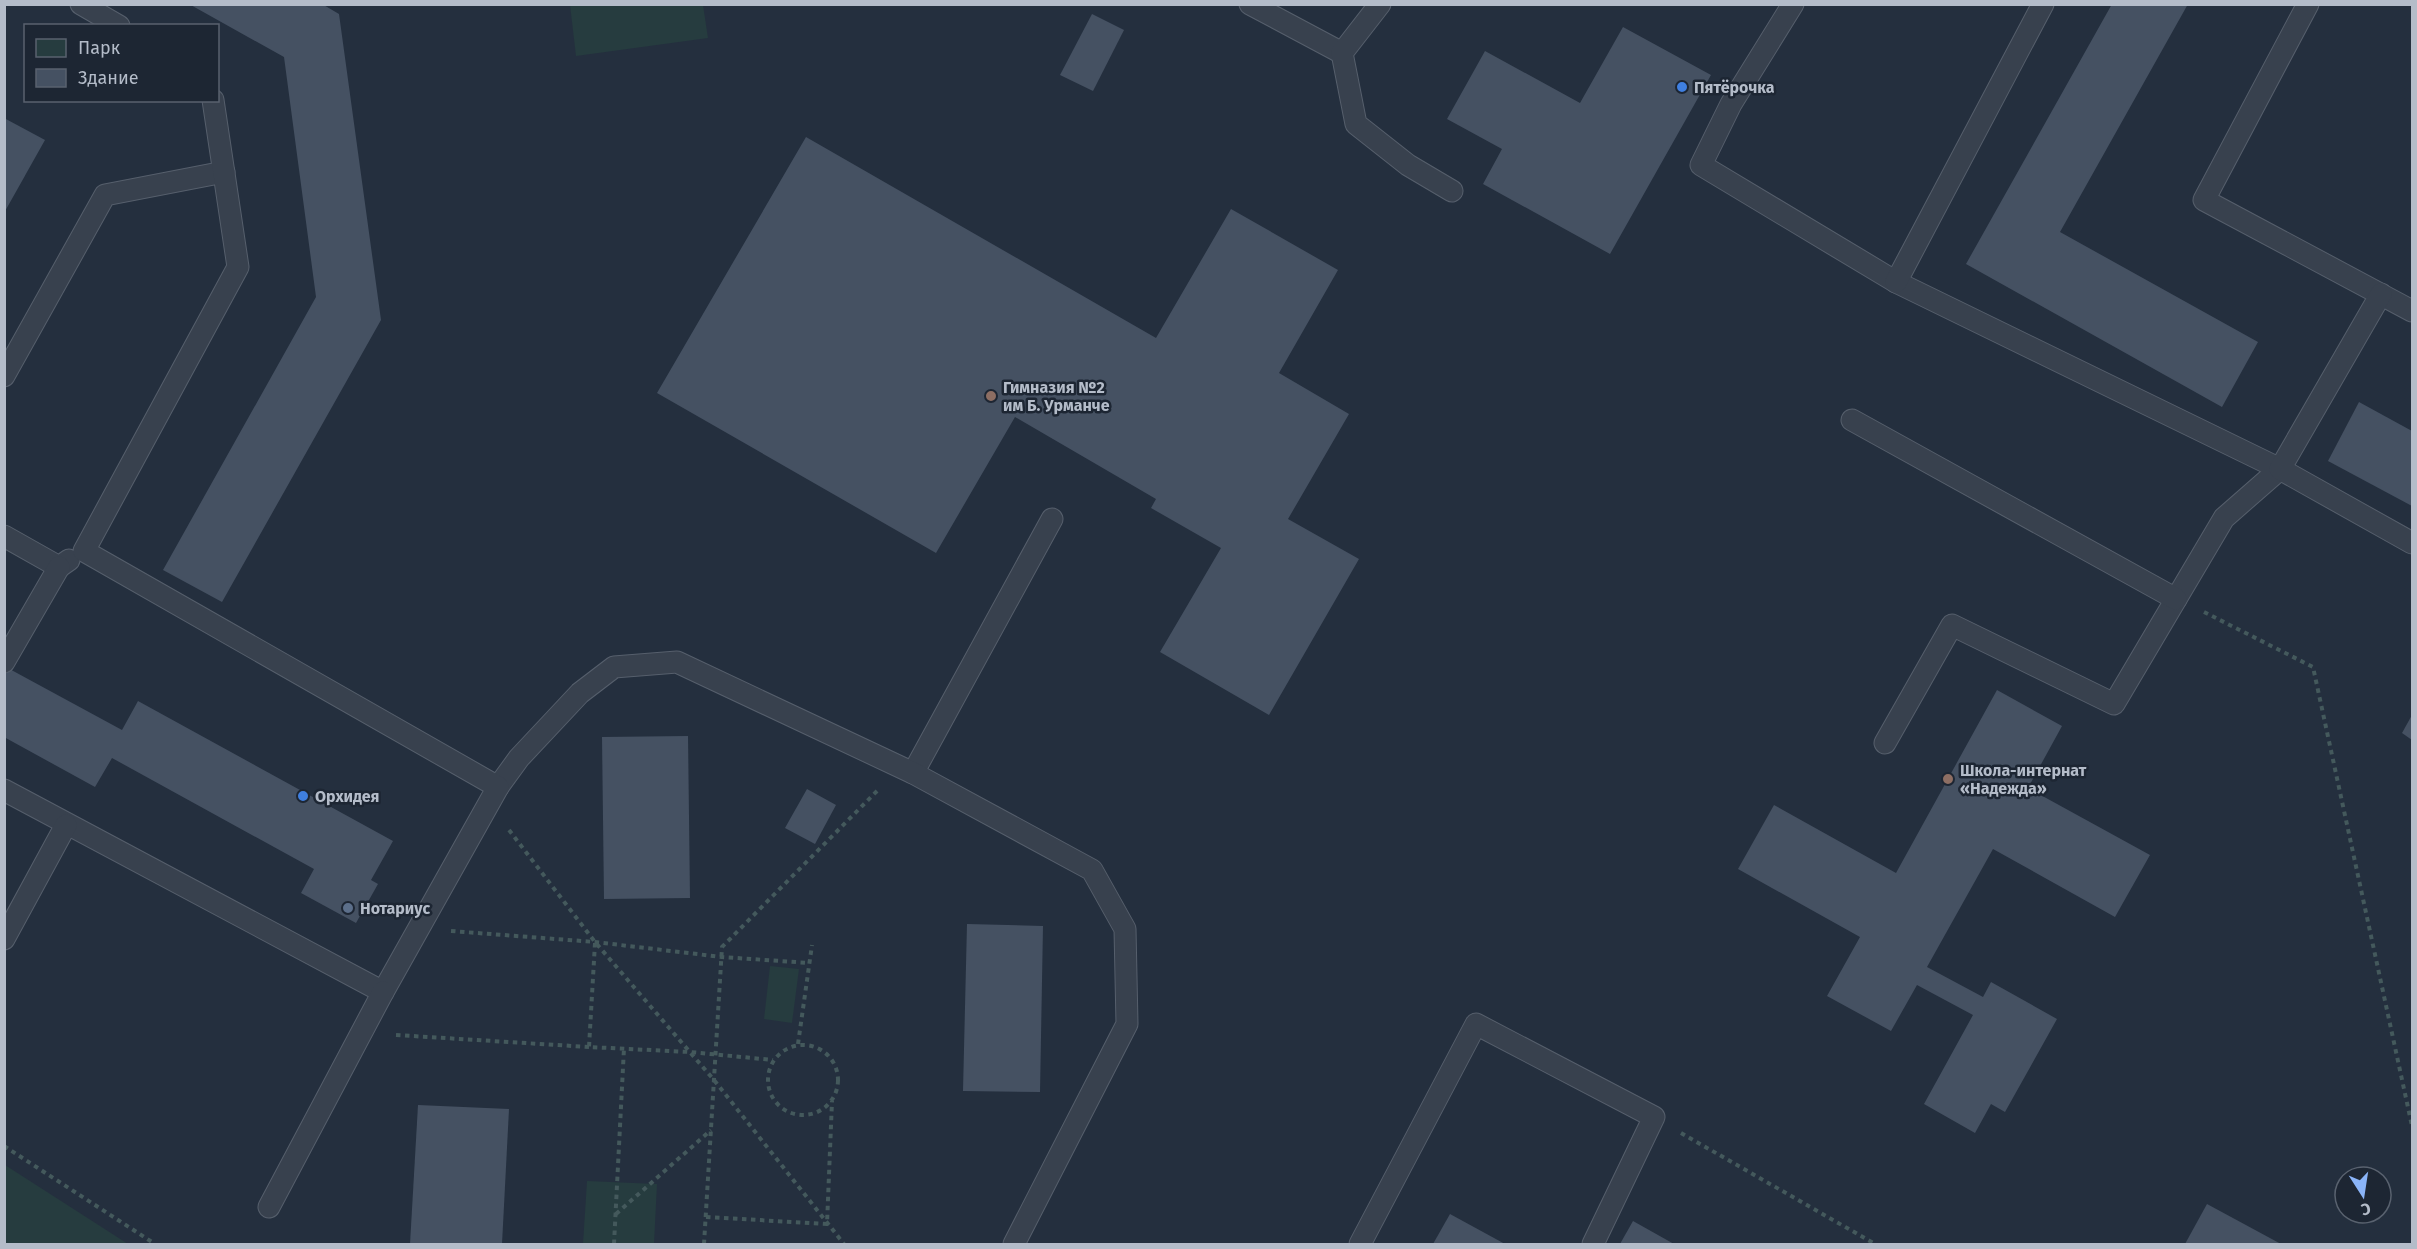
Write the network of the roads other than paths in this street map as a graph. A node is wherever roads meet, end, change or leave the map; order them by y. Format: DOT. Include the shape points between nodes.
graph roads {
  1 [pos="81,4"];
  2 [pos="1250,4"];
  3 [pos="1380,4"];
  4 [pos="1793,4"];
  5 [pos="2043,4"];
  6 [pos="2308,4"];
  7 [pos="116,24"];
  8 [pos="1342,53"];
  9 [pos="213,102"];
  10 [pos="224,172"];
  11 [pos="1452,191"];
  12 [pos="1896,282"];
  13 [pos="2381,294"];
  14 [pos="2412,311"];
  15 [pos="4,376"];
  16 [pos="1852,420"];
  17 [pos="2280,469"];
  18 [pos="1052,519"];
  19 [pos="4,536"];
  20 [pos="2412,543"];
  21 [pos="84,551"];
  22 [pos="59,567"];
  23 [pos="2176,599"];
  24 [pos="4,662"];
  25 [pos="1885,743"];
  26 [pos="907,770"];
  27 [pos="4,790"];
  28 [pos="493,795"];
  29 [pos="66,825"];
  30 [pos="6,935"];
  31 [pos="383,992"];
  32 [pos="269,1206"];
  33 [pos="1014,1245"];
  34 [pos="1360,1245"];
  35 [pos="1593,1245"];
  1 -- 7 [label="lane"];
  2 -- 8 [label="lane"];
  3 -- 8 [label="lane"];
  4 -- 12 [label="lane" via="1731,104 1701,165"];
  5 -- 12 [label="lane"];
  6 -- 13 [label="lane" via="2204,200"];
  8 -- 11 [label="lane" via="1356,124 1408,165"];
  9 -- 10 [label="lane"];
  10 -- 15 [label="lane" via="105,195"];
  10 -- 21 [label="lane" via="238,267"];
  12 -- 17 [label="lane"];
  13 -- 14 [label="lane"];
  13 -- 17 [label="lane"];
  16 -- 23 [label="lane"];
  17 -- 20 [label="lane"];
  17 -- 23 [label="lane" via="2224,518"];
  18 -- 26 [label="lane"];
  19 -- 22 [label="lane"];
  21 -- 22 [label="lane"];
  21 -- 28 [label="lane"];
  22 -- 24 [label="lane"];
  23 -- 25 [label="lane" via="2114,704 1952,625"];
  26 -- 28 [label="lane" via="678,662 614,667 580,693 519,758"];
  26 -- 33 [label="lane" via="1092,870 1125,929 1127,1024"];
  27 -- 29 [label="lane"];
  28 -- 31 [label="lane"];
  29 -- 30 [label="lane"];
  29 -- 31 [label="lane"];
  31 -- 32 [label="lane"];
  34 -- 35 [label="lane" via="1476,1024 1654,1118"];
}
